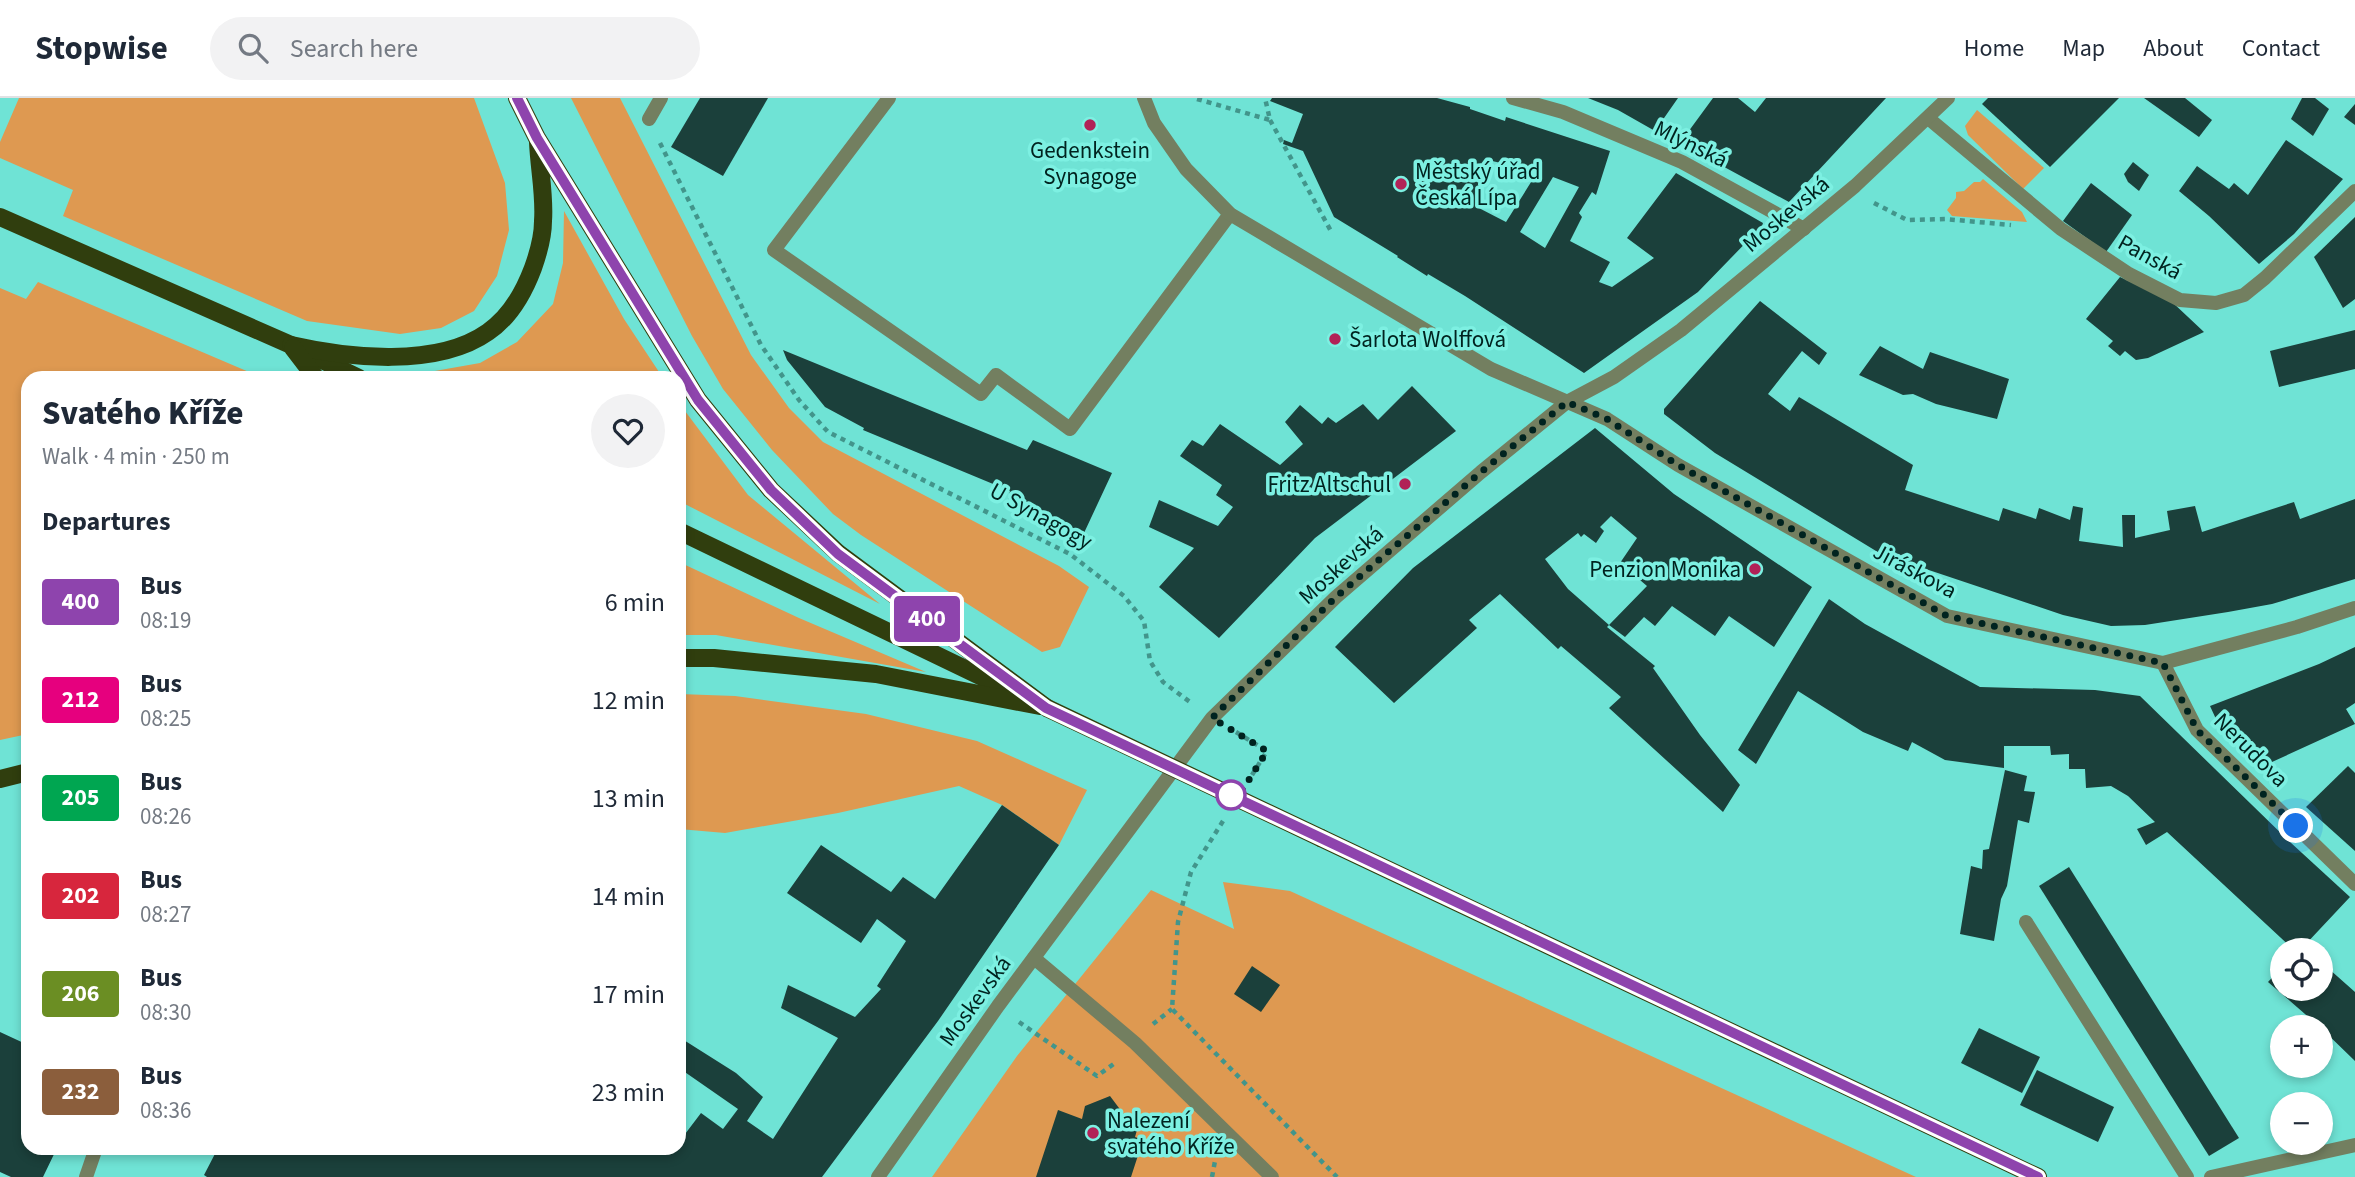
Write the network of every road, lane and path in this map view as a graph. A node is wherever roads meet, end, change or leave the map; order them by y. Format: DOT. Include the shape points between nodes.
graph roads {
  1 [pos="517,98"];
  2 [pos="661,98"];
  3 [pos="889,98"];
  4 [pos="1144,98"];
  5 [pos="1265,98"];
  6 [pos="1513,98"];
  7 [pos="1948,98"];
  8 [pos="1197,99"];
  9 [pos="1928,118"];
  10 [pos="649,119"];
  11 [pos="1270,120"];
  12 [pos="537,138"];
  13 [pos="1855,186"];
  14 [pos="2355,191"];
  15 [pos="1230,214"];
  16 [pos="0,217"];
  17 [pos="1804,229"];
  18 [pos="2061,229"];
  19 [pos="1332,233"];
  20 [pos="291,345"];
  21 [pos="311,371"];
  22 [pos="345,371"];
  23 [pos="680,371"];
  24 [pos="686,380"];
  25 [pos="1567,402"];
  26 [pos="686,534"];
  27 [pos="2355,608"];
  28 [pos="686,658"];
  29 [pos="2163,663"];
  30 [pos="1046,708"];
  31 [pos="1212,718"];
  32 [pos="21,774"];
  33 [pos="0,779"];
  34 [pos="1246,784"];
  35 [pos="1226,817"];
  36 [pos="2355,884"];
  37 [pos="2026,922"];
  38 [pos="1034,958"];
  39 [pos="1172,1009"];
  40 [pos="1013,1018"];
  41 [pos="1149,1027"];
  42 [pos="1119,1060"];
  43 [pos="2355,1145"];
  44 [pos="94,1155"];
  45 [pos="86,1177"];
  46 [pos="878,1177"];
  47 [pos="1272,1177"];
  48 [pos="1337,1177"];
  49 [pos="2038,1177"];
  50 [pos="2187,1177"];
  51 [pos="2211,1177"];
  1 -- 12 [label="main road"];
  2 -- 10 [label="street"];
  3 -- 15 [label="street" via="774,250 981,394 996,375 1070,429"];
  4 -- 15 [label="street" via="1154,123 1186,169"];
  5 -- 11 [label="path"];
  6 -- 17 [label="street, Mlýnská" via="1563,112 1682,162"];
  7 -- 9 [label="street, Moskevská"];
  8 -- 11 [label="path"];
  9 -- 13 [label="street, Moskevská"];
  9 -- 18 [label="street, Panská"];
  10 -- 31 [label="path, U Synagogy" via="761,345 828,432 1070,554 1124,596 1144,621 1150,661 1163,682"];
  11 -- 19 [label="path"];
  12 -- 20 [label="main road" via="543,222 537,255 515,305 487,333 440,351 409,356 330,354"];
  12 -- 23 [label="main road"];
  13 -- 17 [label="street, Moskevská"];
  13 -- 18 [label="path" via="1879,207 1907,220"];
  14 -- 18 [label="street, Panská" via="2244,295 2216,303 2180,300 2129,274"];
  15 -- 25 [label="street" via="1492,369"];
  16 -- 20 [label="main road"];
  17 -- 25 [label="street, Moskevská" via="1681,330 1614,377"];
  20 -- 21 [label="main road"];
  20 -- 22 [label="main road"];
  24 -- 30 [label="main road" via="771,490 838,554"];
  25 -- 29 [label="street, Jiráskova" via="1607,419 1678,465 1947,616"];
  25 -- 31 [label="street, Moskevská" via="1336,597"];
  26 -- 30 [label="main road"];
  27 -- 29 [label="street, Jiráskova"];
  28 -- 30 [label="main road" via="876,674"];
  29 -- 36 [label="street, Nerudova" via="2197,730"];
  30 -- 49 [label="main road, bridge"];
  31 -- 34 [label="path, U Synagogy" via="1267,751"];
  31 -- 38 [label="street, Moskevská"];
  32 -- 33 [label="main road"];
  35 -- 39 [label="path" via="1191,872 1178,922"];
  37 -- 50 [label="street"];
  38 -- 46 [label="street, Moskevská"];
  38 -- 47 [label="street" via="1135,1043"];
  39 -- 41 [label="path"];
  39 -- 48 [label="path"];
  40 -- 42 [label="path" via="1097,1076"];
  43 -- 51 [label="street"];
  44 -- 45 [label="street"];
}
